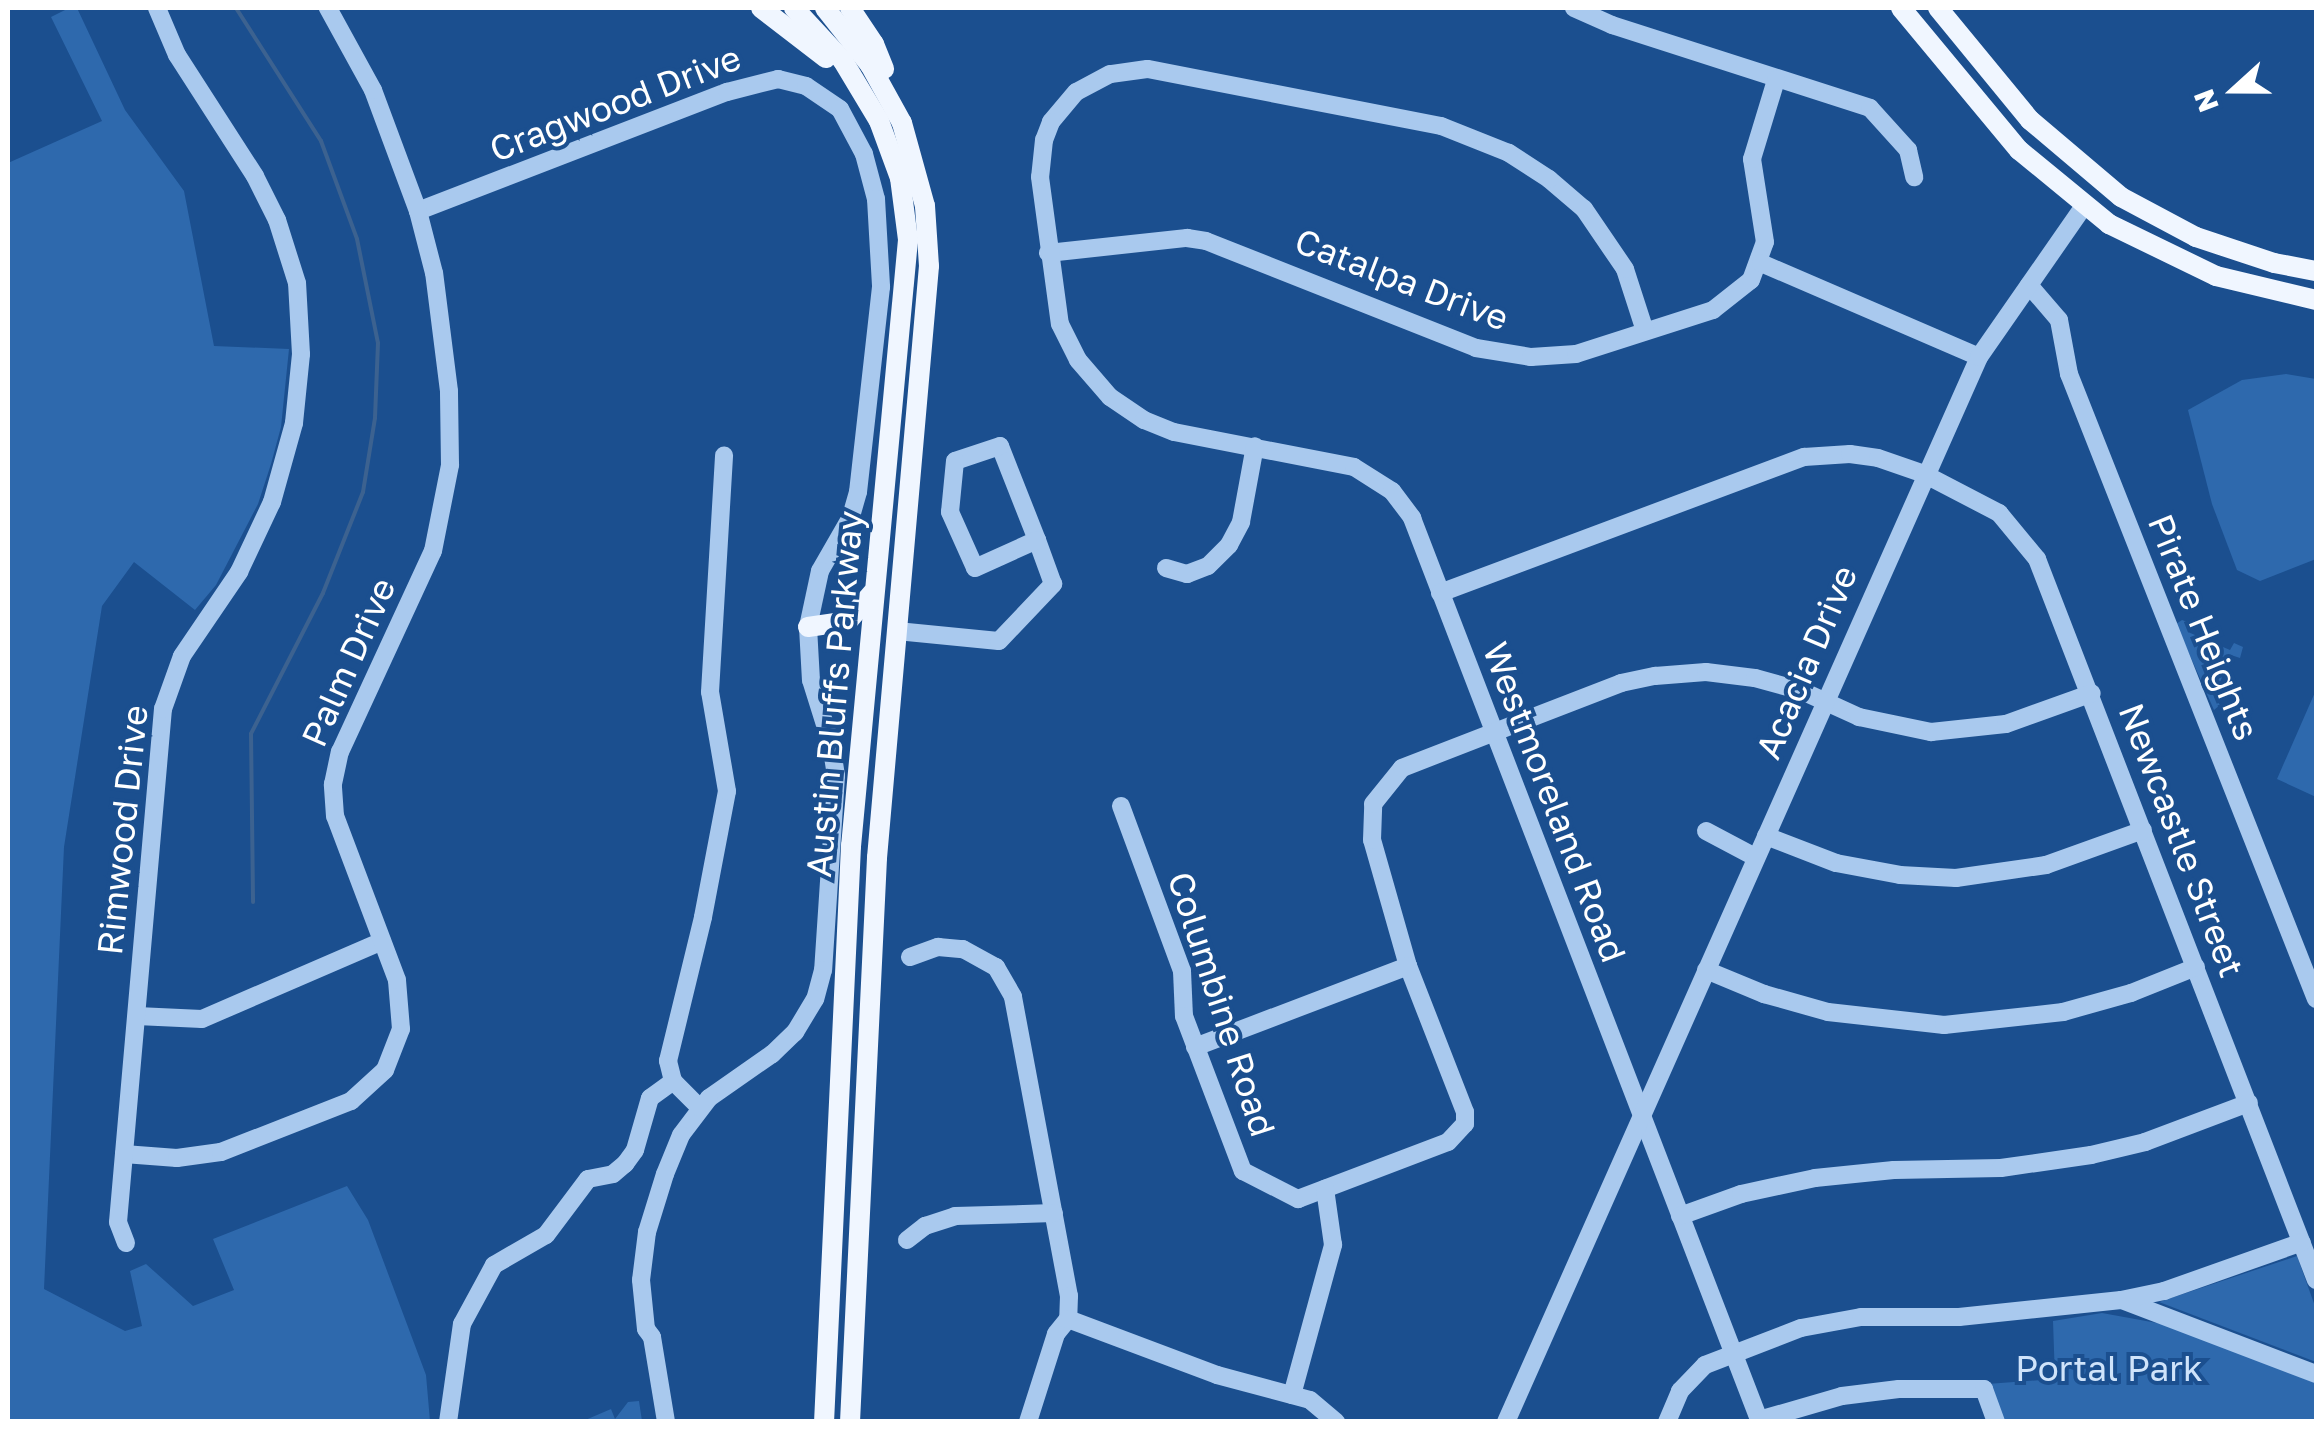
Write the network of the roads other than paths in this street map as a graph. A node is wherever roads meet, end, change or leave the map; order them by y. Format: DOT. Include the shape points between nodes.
graph roads {
  1 [pos="157,8"];
  2 [pos="328,8"];
  3 [pos="762,8"];
  4 [pos="794,8"];
  5 [pos="825,8"];
  6 [pos="850,8"];
  7 [pos="1574,8"];
  8 [pos="1901,8"];
  9 [pos="1938,8"];
  10 [pos="1732,43"];
  11 [pos="1725,63"];
  12 [pos="1776,80"];
  13 [pos="865,93"];
  14 [pos="892,100"];
  15 [pos="1914,177"];
  16 [pos="2084,206"];
  17 [pos="418,211"];
  18 [pos="1048,253"];
  19 [pos="1761,263"];
  20 [pos="2316,271"];
  21 [pos="2029,285"];
  22 [pos="2316,300"];
  23 [pos="1645,332"];
  24 [pos="1979,357"];
  25 [pos="1256,446"];
  26 [pos="724,455"];
  27 [pos="1924,474"];
  28 [pos="1038,540"];
  29 [pos="1166,568"];
  30 [pos="874,592"];
  31 [pos="1440,593"];
  32 [pos="808,627"];
  33 [pos="897,631"];
  34 [pos="866,669"];
  35 [pos="2092,693"];
  36 [pos="1825,702"];
  37 [pos="1492,730"];
  38 [pos="1121,806"];
  39 [pos="2144,830"];
  40 [pos="1706,831"];
  41 [pos="1766,836"];
  42 [pos="1756,857"];
  43 [pos="382,941"];
  44 [pos="910,957"];
  45 [pos="1408,966"];
  46 [pos="2196,967"];
  47 [pos="1706,970"];
  48 [pos="2316,998"];
  49 [pos="137,1016"];
  50 [pos="1195,1047"];
  51 [pos="673,1082"];
  52 [pos="2249,1103"];
  53 [pos="700,1108"];
  54 [pos="1642,1116"];
  55 [pos="124,1154"];
  56 [pos="1619,1163"];
  57 [pos="1661,1166"];
  58 [pos="1325,1190"];
  59 [pos="1054,1212"];
  60 [pos="1680,1216"];
  61 [pos="907,1240"];
  62 [pos="2302,1242"];
  63 [pos="126,1243"];
  64 [pos="2316,1280"];
  65 [pos="2121,1300"];
  66 [pos="1068,1319"];
  67 [pos="646,1329"];
  68 [pos="1734,1352"];
  69 [pos="2316,1374"];
  70 [pos="1292,1394"];
  71 [pos="1760,1421"];
  72 [pos="448,1422"];
  73 [pos="654,1422"];
  74 [pos="666,1422"];
  75 [pos="824,1422"];
  76 [pos="850,1422"];
  77 [pos="1028,1422"];
  78 [pos="1336,1422"];
  79 [pos="1506,1422"];
  80 [pos="1667,1422"];
  81 [pos="1996,1422"];
  1 -- 49 [label="street, Rimwood Drive" via="176,55 277,220 297,283 301,354 294,423 272,502 240,572 182,656 163,709"];
  2 -- 17 [label="street, Palm Drive" via="373,90"];
  3 -- 13 [label="main road"];
  4 -- 13 [label="main road, Austin Bluffs Parkway"];
  5 -- 14 [label="main road, Austin Bluffs Parkway"];
  6 -- 14 [label="main road" via="874,44"];
  7 -- 11 [label="street"];
  8 -- 16 [label="main road" via="2010,140"];
  9 -- 20 [label="main road" via="2030,120 2121,197 2196,237"];
  10 -- 11 [label="street"];
  11 -- 12 [label="street"];
  12 -- 15 [label="street" via="1870,108 1908,150"];
  12 -- 19 [label="street" via="1752,159 1764,226"];
  13 -- 30 [label="main road, Austin Bluffs Parkway" via="900,178 908,240"];
  14 -- 33 [label="main road, Austin Bluffs Parkway" via="919,176 929,266"];
  16 -- 21 [label="street, Acacia Drive"];
  16 -- 22 [label="main road" via="2216,276"];
  17 -- 32 [label="street, Cragwood Drive" via="751,83 791,81 840,109 864,154 876,199 880,287 858,492 820,572"];
  17 -- 43 [label="street, Palm Drive" via="434,273 449,391 446,490 433,551 340,752 333,784 335,816"];
  18 -- 23 [label="street, Catalpa Drive" via="1206,240 1476,348 1518,356 1576,354"];
  18 -- 23 [label="street, Westmoreland Road" via="1040,158 1051,122 1095,81 1127,70 1159,70 1441,126 1509,153 1566,192 1601,227 1625,269"];
  18 -- 25 [label="street, Westmoreland Road" via="1064,334 1104,404 1159,427"];
  19 -- 23 [label="street, Catalpa Drive" via="1728,302"];
  19 -- 24 [label="street"];
  21 -- 24 [label="street, Acacia Drive"];
  21 -- 48 [label="street, Pirate Heights" via="2059,320 2069,374"];
  24 -- 27 [label="street, Acacia Drive"];
  25 -- 29 [label="street" via="1230,546 1188,574"];
  25 -- 31 [label="street, Westmoreland Road" via="1354,467 1380,482 1412,518"];
  26 -- 51 [label="street" via="711,681 727,791 671,1042"];
  27 -- 31 [label="street, Newcastle Street" via="1850,454 1804,457"];
  27 -- 35 [label="street, Newcastle Street" via="1999,513 2027,542"];
  27 -- 36 [label="street, Acacia Drive"];
  28 -- 28 [label="street" via="1000,446 955,462 950,512 975,568"];
  28 -- 33 [label="street" via="1053,584 999,641"];
  30 -- 32 [label="main road" via="848,621"];
  30 -- 33 [label="main road"];
  30 -- 34 [label="main road, Austin Bluffs Parkway"];
  31 -- 37 [label="street, Westmoreland Road"];
  32 -- 34 [label="main road" via="849,637"];
  32 -- 53 [label="street, Cragwood Drive" via="811,680 836,776 824,970 795,1032"];
  33 -- 76 [label="main road, Austin Bluffs Parkway" via="877,858"];
  34 -- 75 [label="main road, Austin Bluffs Parkway" via="845,938"];
  35 -- 36 [label="street" via="2006,724 1953,732 1881,723"];
  35 -- 39 [label="street, Newcastle Street"];
  36 -- 37 [label="street" via="1755,678 1682,673 1621,683"];
  36 -- 41 [label="street, Acacia Drive"];
  37 -- 45 [label="street" via="1402,768 1373,804 1376,863"];
  37 -- 54 [label="street, Westmoreland Road"];
  38 -- 50 [label="street, Columbine Road" via="1182,971 1184,1016"];
  39 -- 41 [label="street" via="2046,865 1956,878 1836,864"];
  39 -- 46 [label="street, Newcastle Street"];
  40 -- 42 [label="street"];
  41 -- 42 [label="street, Acacia Drive"];
  42 -- 47 [label="street, Acacia Drive"];
  43 -- 49 [label="street" via="202,1020"];
  43 -- 55 [label="street, Palm Drive" via="401,996 401,1030 385,1070 361,1095 222,1152 178,1158"];
  44 -- 59 [label="street" via="938,947 963,949 981,956 1006,981"];
  45 -- 50 [label="street"];
  45 -- 58 [label="street" via="1465,1124 1448,1142"];
  46 -- 47 [label="street" via="2063,1012 1944,1025 1812,1008"];
  46 -- 52 [label="street, Newcastle Street"];
  47 -- 54 [label="street, Acacia Drive"];
  49 -- 55 [label="street, Rimwood Drive"];
  50 -- 58 [label="street, Columbine Road" via="1243,1171 1298,1199"];
  51 -- 53 [label="street"];
  51 -- 72 [label="street" via="650,1098 625,1164 588,1179 546,1235 494,1265 460,1331"];
  52 -- 60 [label="street" via="2091,1155 2001,1168 1814,1178"];
  52 -- 62 [label="street, Newcastle Street"];
  53 -- 67 [label="street, Cragwood Drive" via="670,1159 647,1232 641,1280"];
  54 -- 56 [label="street, Acacia Drive"];
  54 -- 57 [label="street, Westmoreland Road"];
  55 -- 63 [label="street, Rimwood Drive" via="118,1222"];
  56 -- 57 [label="street" via="1644,1154"];
  56 -- 79 [label="street, Acacia Drive"];
  57 -- 60 [label="street, Westmoreland Road"];
  58 -- 70 [label="street" via="1333,1244"];
  59 -- 61 [label="street" via="941,1218"];
  59 -- 66 [label="street"];
  60 -- 68 [label="street, Westmoreland Road"];
  62 -- 64 [label="street, Newcastle Street"];
  62 -- 65 [label="street"];
  65 -- 68 [label="street" via="1959,1318 1862,1317 1800,1328"];
  65 -- 69 [label="street"];
  66 -- 70 [label="street" via="1217,1375"];
  66 -- 77 [label="street" via="1056,1334"];
  67 -- 73 [label="street, Cragwood Drive" via="640,1338"];
  67 -- 74 [label="street, Cragwood Drive"];
  68 -- 71 [label="street, Westmoreland Road"];
  68 -- 80 [label="street" via="1688,1380"];
  70 -- 78 [label="street"];
  71 -- 81 [label="street" via="1842,1396 1984,1388"];
}
